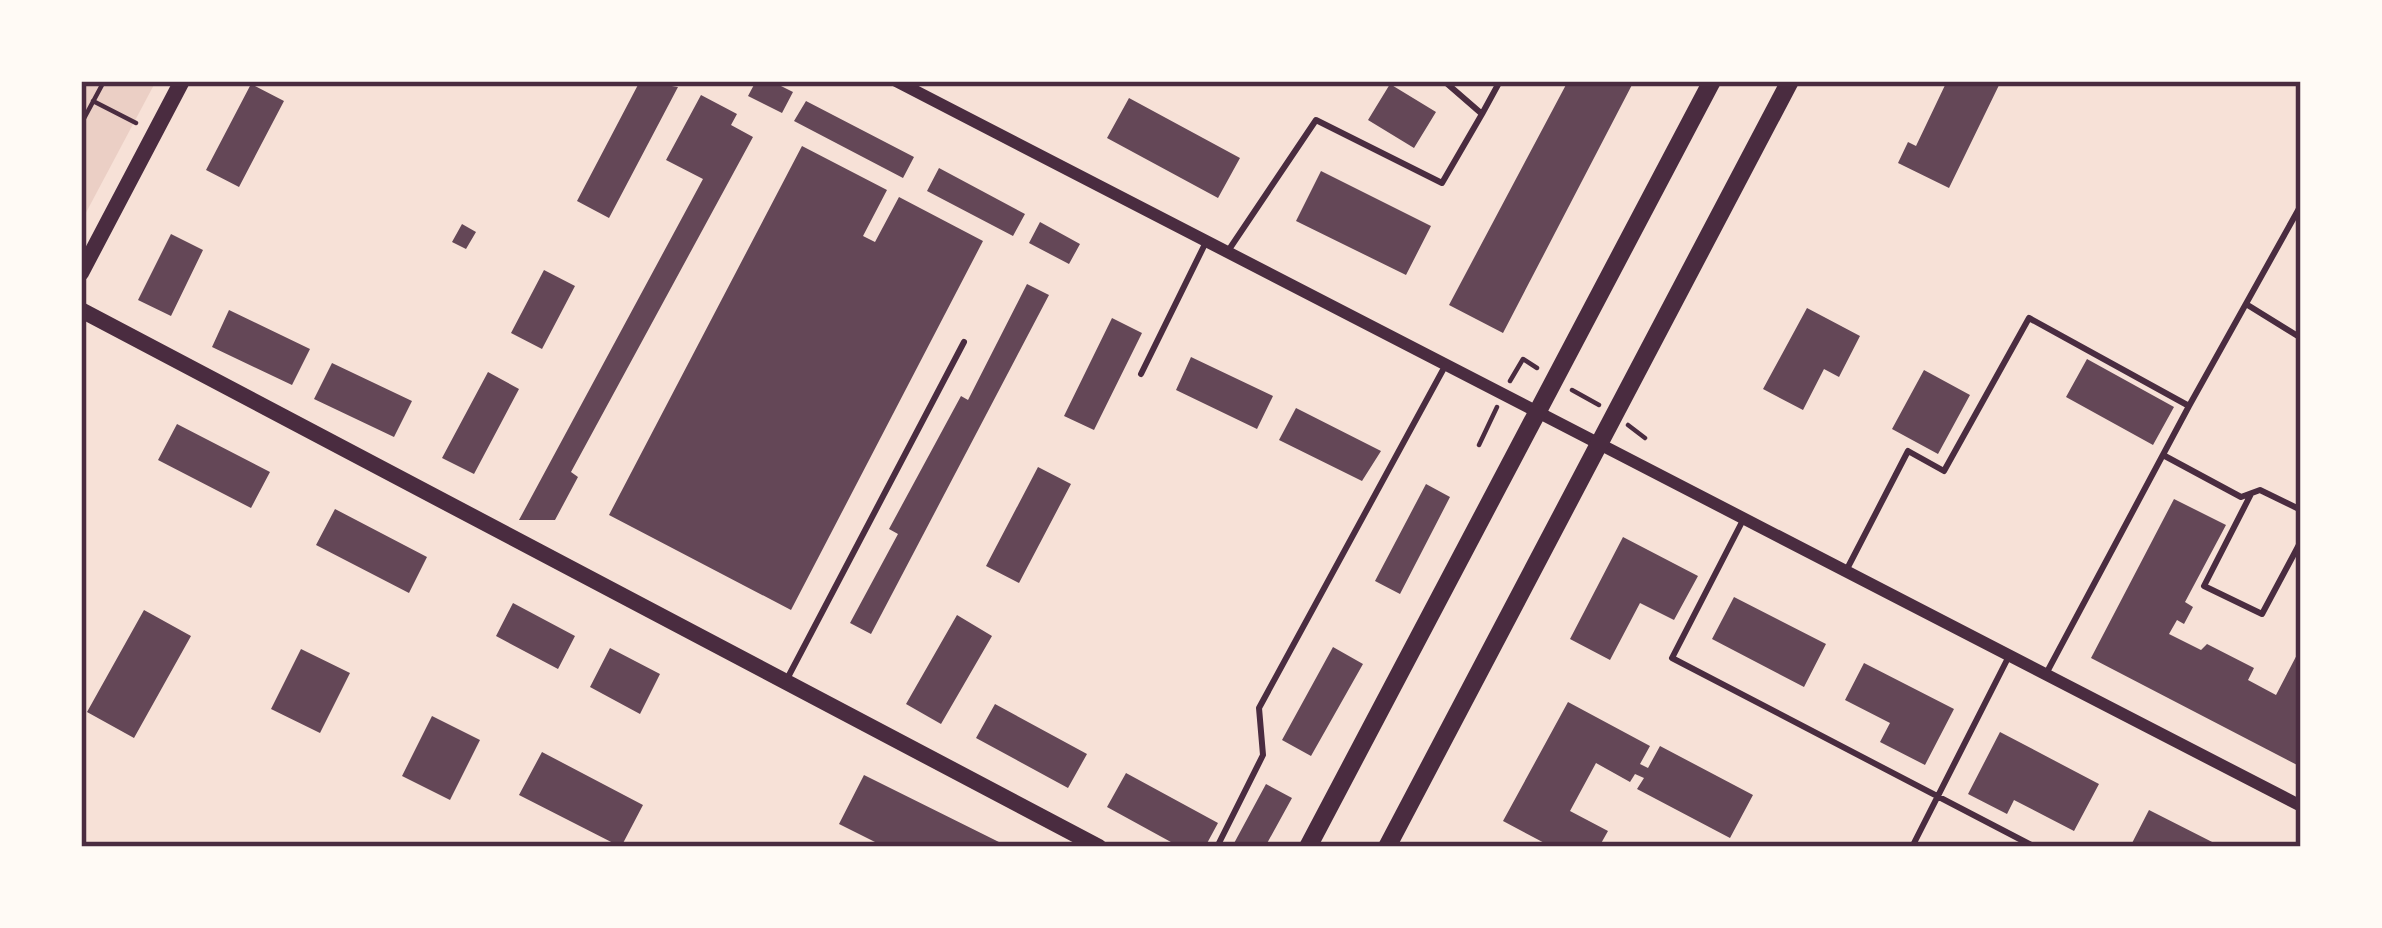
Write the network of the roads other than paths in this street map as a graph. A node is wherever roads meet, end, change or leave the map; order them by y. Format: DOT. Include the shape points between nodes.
graph roads {
  1 [pos="182,81"];
  2 [pos="896,81"];
  3 [pos="1444,81"];
  4 [pos="1500,81"];
  5 [pos="1712,81"];
  6 [pos="1790,81"];
  7 [pos="1481,114"];
  8 [pos="2301,205"];
  9 [pos="1205,244"];
  10 [pos="1226,254"];
  11 [pos="81,273"];
  12 [pos="2246,304"];
  13 [pos="81,310"];
  14 [pos="2301,338"];
  15 [pos="964,342"];
  16 [pos="1444,368"];
  17 [pos="1141,374"];
  18 [pos="2189,406"];
  19 [pos="1538,412"];
  20 [pos="1599,446"];
  21 [pos="2163,455"];
  22 [pos="2251,494"];
  23 [pos="2301,510"];
  24 [pos="1743,520"];
  25 [pos="2301,541"];
  26 [pos="1845,572"];
  27 [pos="2009,656"];
  28 [pos="2045,675"];
  29 [pos="785,681"];
  30 [pos="1938,796"];
  31 [pos="2301,806"];
  32 [pos="1099,847"];
  33 [pos="1217,847"];
  34 [pos="1308,847"];
  35 [pos="1387,847"];
  36 [pos="1912,847"];
  37 [pos="2036,847"];
  1 -- 11 [label="street"];
  2 -- 9 [label="street"];
  3 -- 7 [label="lane"];
  4 -- 7 [label="lane"];
  5 -- 19 [label="main road"];
  6 -- 20 [label="main road"];
  7 -- 10 [label="lane" via="1442,184 1316,120"];
  8 -- 12 [label="lane"];
  9 -- 10 [label="street"];
  9 -- 17 [label="lane"];
  10 -- 16 [label="street"];
  12 -- 14 [label="lane"];
  12 -- 18 [label="lane"];
  13 -- 29 [label="street"];
  15 -- 29 [label="lane"];
  16 -- 19 [label="street"];
  16 -- 33 [label="lane" via="1258,708 1263,755"];
  18 -- 21 [label="lane"];
  18 -- 26 [label="lane" via="2029,318 1944,471 1908,452"];
  19 -- 20 [label="street"];
  19 -- 34 [label="main road"];
  20 -- 24 [label="street"];
  20 -- 35 [label="main road"];
  21 -- 22 [label="lane" via="2241,497"];
  21 -- 28 [label="lane"];
  22 -- 23 [label="lane" via="2260,490"];
  22 -- 25 [label="lane" via="2204,586 2262,614"];
  24 -- 26 [label="street"];
  24 -- 30 [label="lane" via="1672,658"];
  26 -- 27 [label="street"];
  27 -- 28 [label="street"];
  27 -- 30 [label="lane"];
  28 -- 31 [label="street"];
  29 -- 32 [label="street"];
  30 -- 36 [label="lane"];
  30 -- 37 [label="lane"];
}
